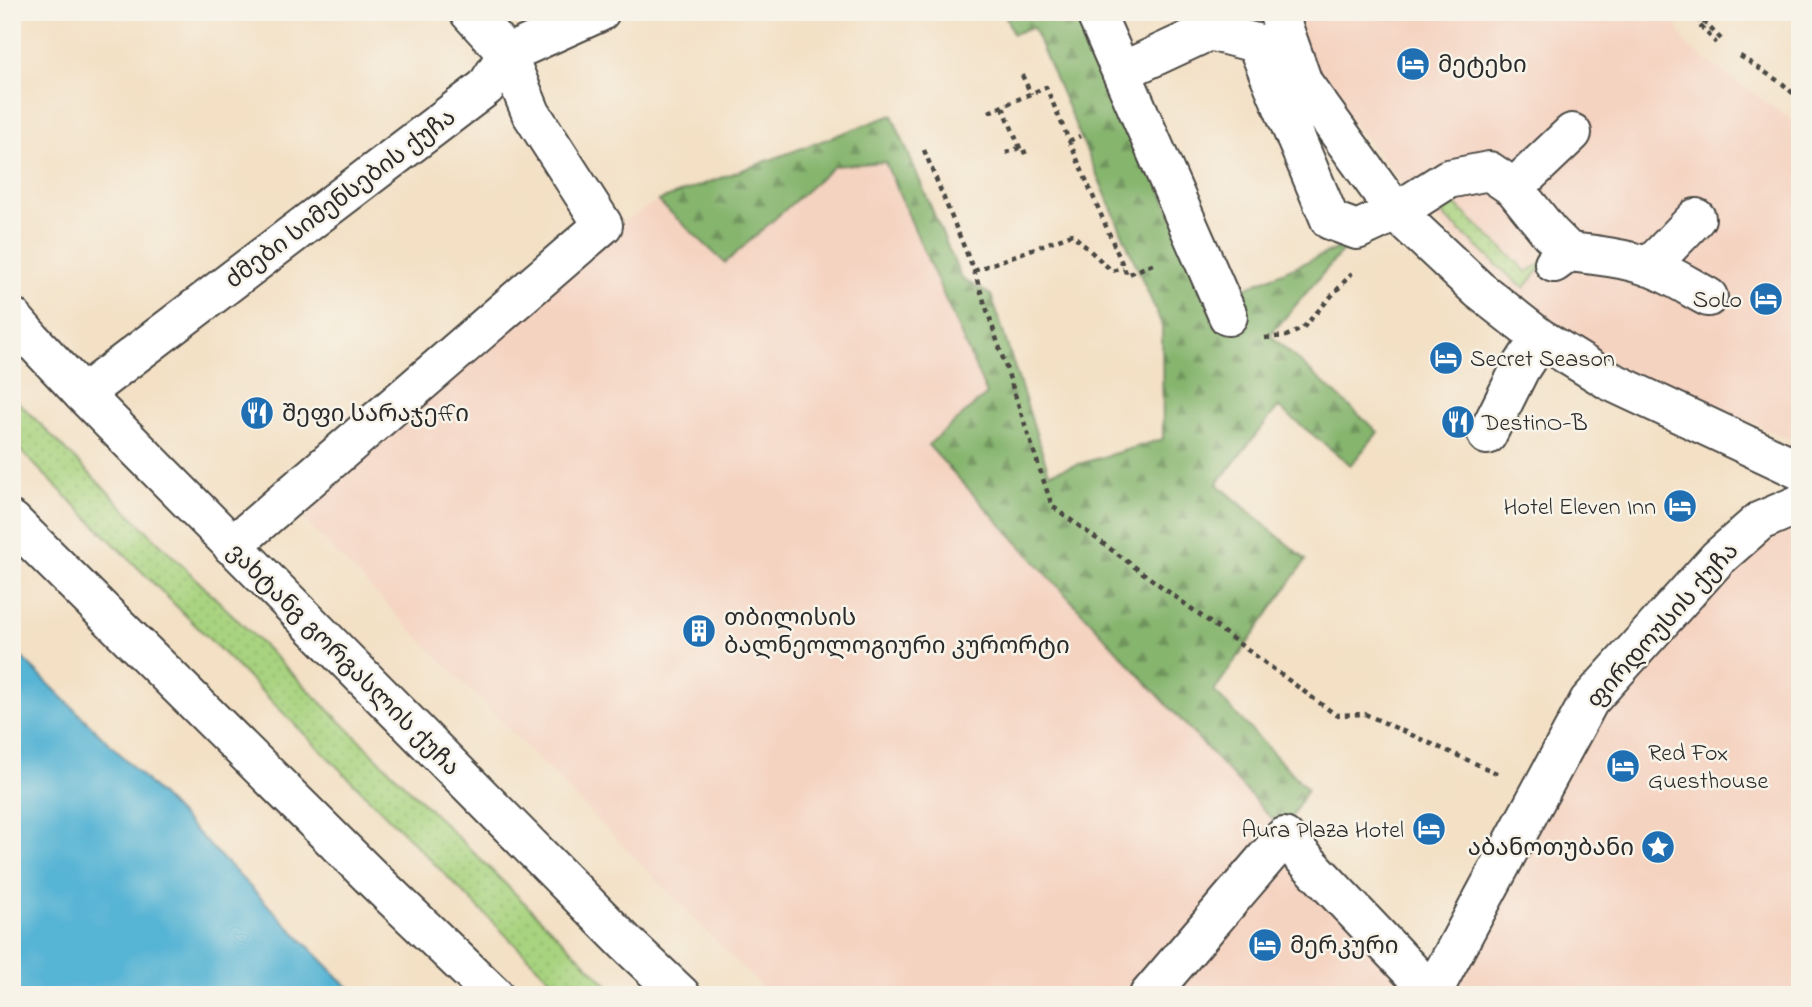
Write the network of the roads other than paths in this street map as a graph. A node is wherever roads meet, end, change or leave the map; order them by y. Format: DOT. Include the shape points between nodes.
graph roads {
  1 [pos="469,12"];
  2 [pos="600,12"];
  3 [pos="1095,12"];
  4 [pos="1278,12"];
  5 [pos="507,54"];
  6 [pos="1121,72"];
  7 [pos="1572,132"];
  8 [pos="1514,188"];
  9 [pos="1396,212"];
  10 [pos="1696,218"];
  11 [pos="1649,267"];
  12 [pos="1708,297"];
  13 [pos="1228,316"];
  14 [pos="12,317"];
  15 [pos="1540,338"];
  16 [pos="83,394"];
  17 [pos="1487,435"];
  18 [pos="1800,470"];
  19 [pos="1800,504"];
  20 [pos="12,521"];
  21 [pos="232,546"];
  22 [pos="1431,994"];
  23 [pos="494,995"];
  24 [pos="681,995"];
  25 [pos="1149,995"];
  1 -- 5 [label="main road"];
  2 -- 5 [label="main road"];
  3 -- 6 [label="main road"];
  4 -- 9 [label="main road" via="1303,83"];
  5 -- 16 [label="main road, ძმები სიმენსების ქუჩა" via="486,87"];
  5 -- 21 [label="main road" via="531,113 603,225"];
  6 -- 9 [label="main road" via="1209,30 1256,43 1330,220 1357,230"];
  6 -- 13 [label="main road"];
  7 -- 8 [label="main road"];
  8 -- 9 [label="main road" via="1489,171 1448,179"];
  8 -- 11 [label="main road" via="1550,233 1561,258 1609,257"];
  9 -- 15 [label="main road" via="1479,290"];
  10 -- 11 [label="main road"];
  11 -- 12 [label="main road"];
  14 -- 16 [label="main road, ვახტანგ გორგასლის ქუჩა"];
  15 -- 17 [label="main road"];
  15 -- 18 [label="main road" via="1610,381"];
  16 -- 21 [label="main road, ვახტანგ გორგასლის ქუჩა"];
  19 -- 22 [label="main road, ფირდოუსის ქუჩა" via="1760,521 1718,558 1589,701"];
  20 -- 23 [label="main road"];
  21 -- 24 [label="main road, ვახტანგ გორგასლის ქუჩა"];
  22 -- 25 [label="main road" via="1284,836"];
}
